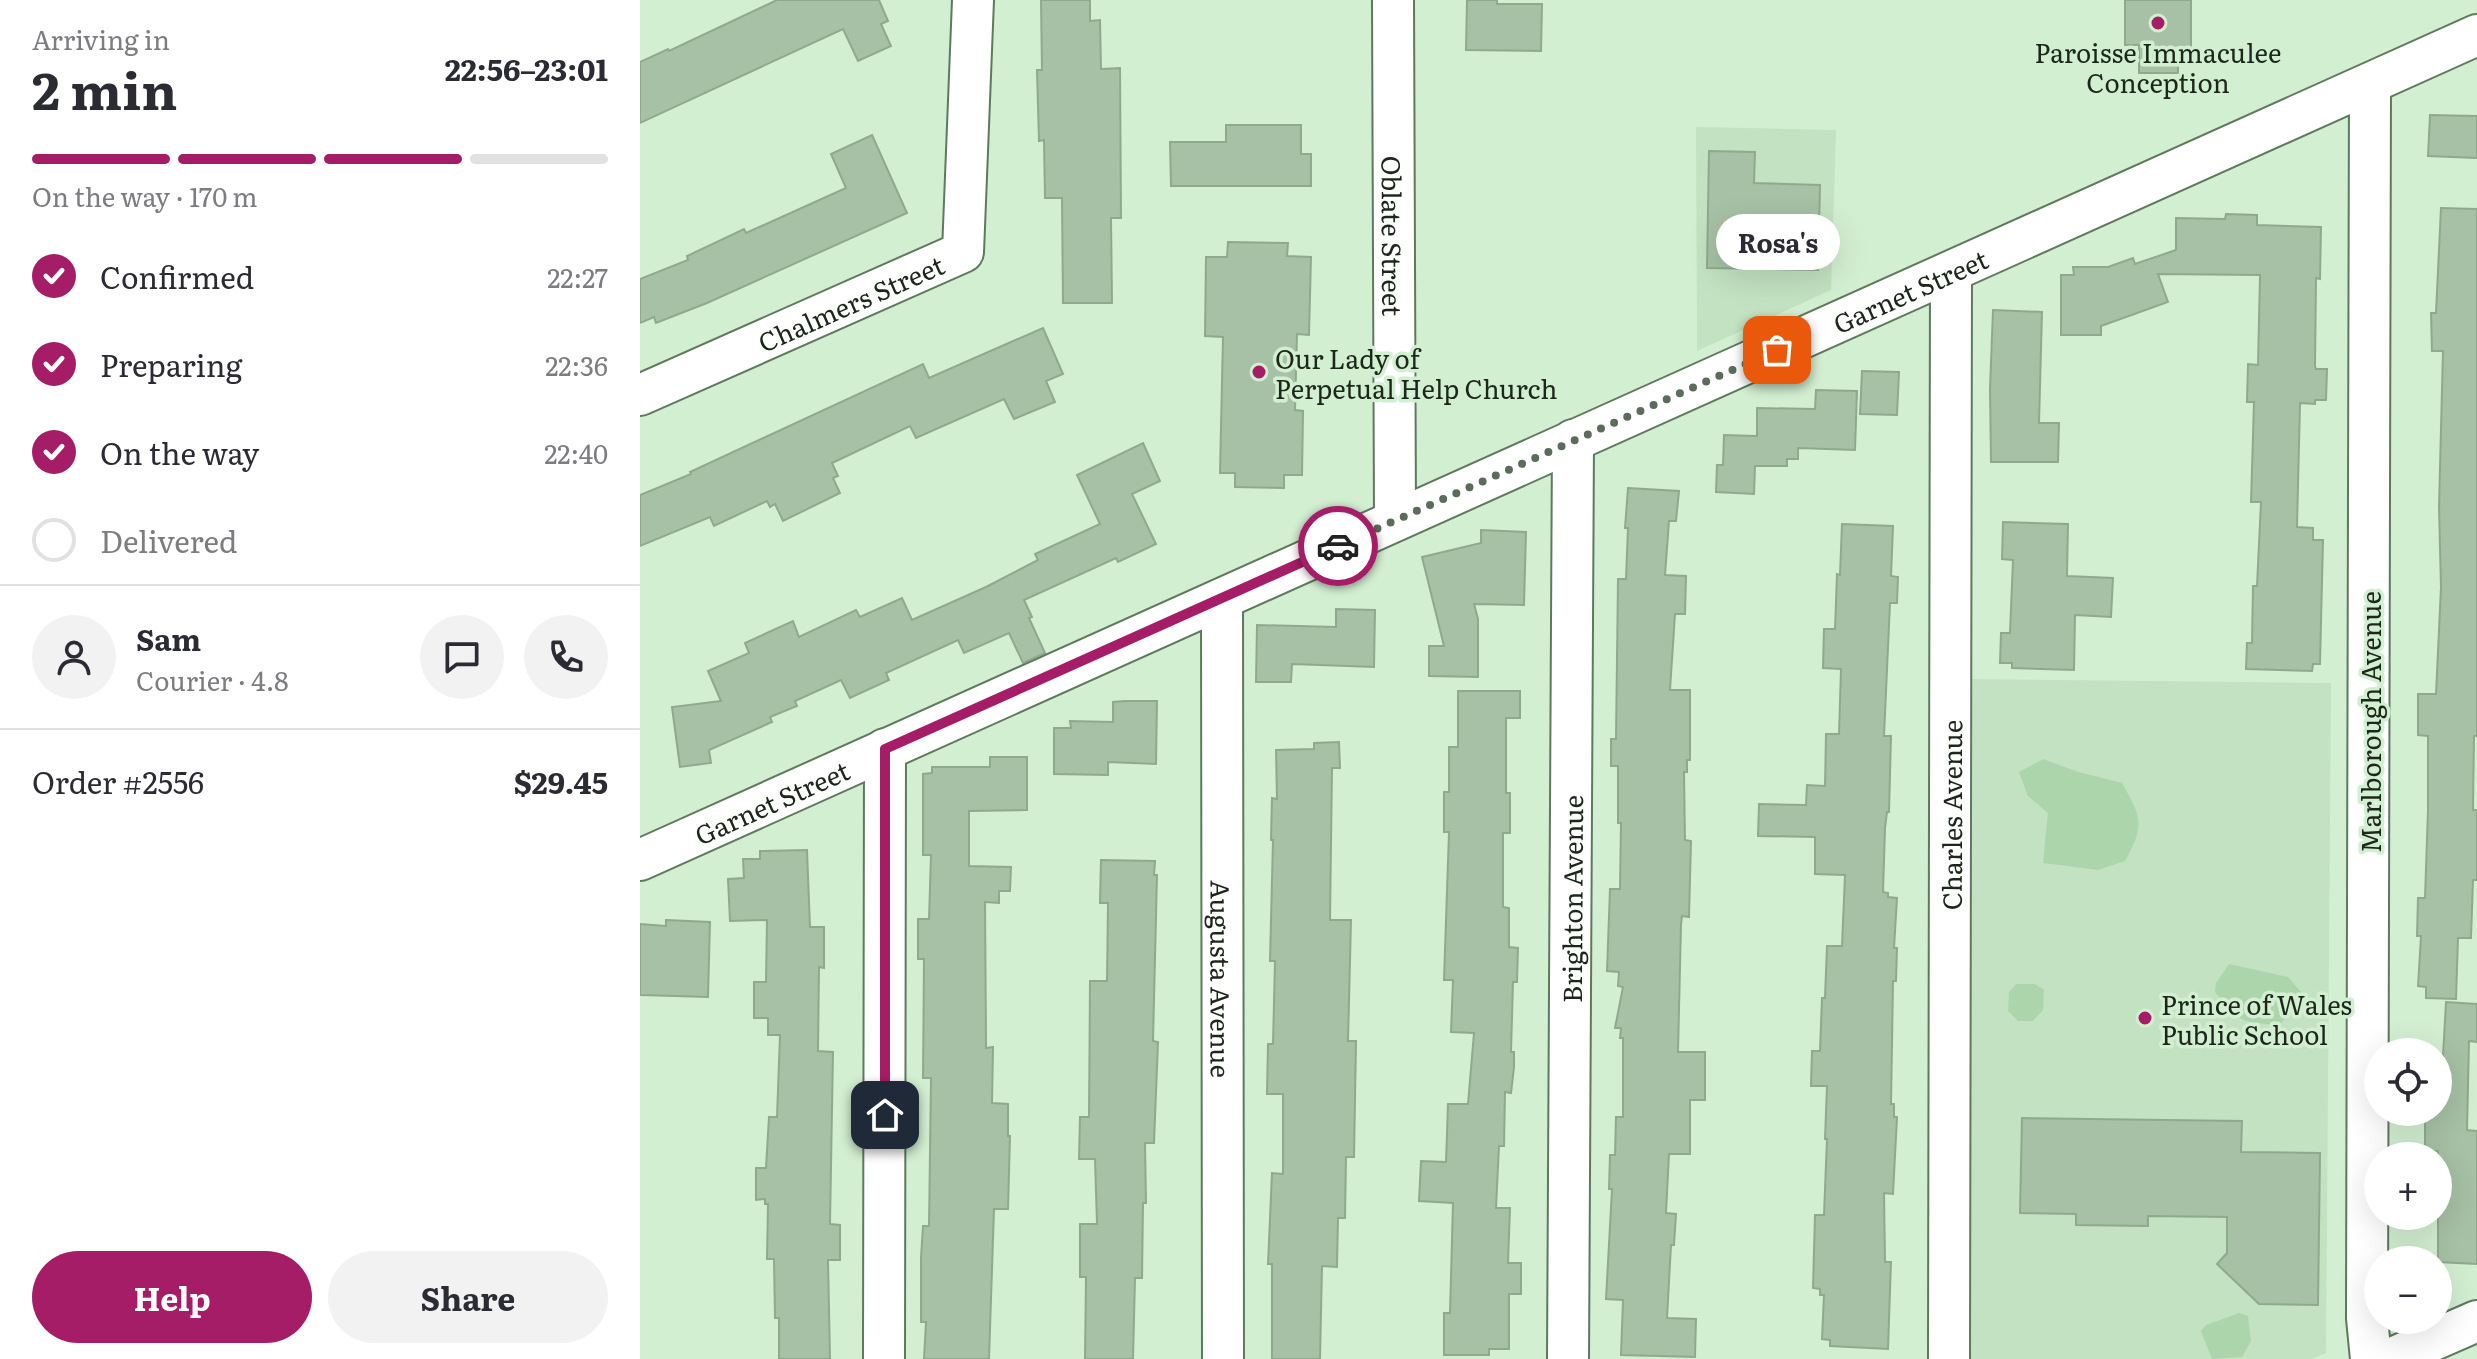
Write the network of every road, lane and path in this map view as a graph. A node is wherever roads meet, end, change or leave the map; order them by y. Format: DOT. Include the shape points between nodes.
graph roads {
  1 [pos="973,0"];
  2 [pos="1393,0"];
  3 [pos="2477,35"];
  4 [pos="2370,84"];
  5 [pos="1951,272"];
  6 [pos="640,395"];
  7 [pos="1573,440"];
  8 [pos="1395,519"];
  9 [pos="1222,599"];
  10 [pos="885,749"];
  11 [pos="640,860"];
  12 [pos="2477,1321"];
  13 [pos="884,1359"];
  14 [pos="1223,1359"];
  15 [pos="1568,1359"];
  16 [pos="1949,1359"];
  17 [pos="2371,1359"];
  18 [pos="2390,1359"];
  1 -- 6 [label="street, Chalmers Street" via="963,252"];
  2 -- 8 [label="street, Oblate Street"];
  3 -- 4 [label="street, Garnet Street"];
  4 -- 5 [label="street, Garnet Street"];
  4 -- 17 [label="street, Marlborough Avenue"];
  5 -- 7 [label="street, Garnet Street"];
  5 -- 16 [label="street, Charles Avenue"];
  7 -- 8 [label="street, Garnet Street"];
  7 -- 15 [label="street, Brighton Avenue"];
  8 -- 9 [label="street, Garnet Street"];
  9 -- 10 [label="street, Garnet Street"];
  9 -- 14 [label="street, Augusta Avenue"];
  10 -- 11 [label="street, Garnet Street"];
  10 -- 13 [label="street"];
  12 -- 18 [label="street"];
}
